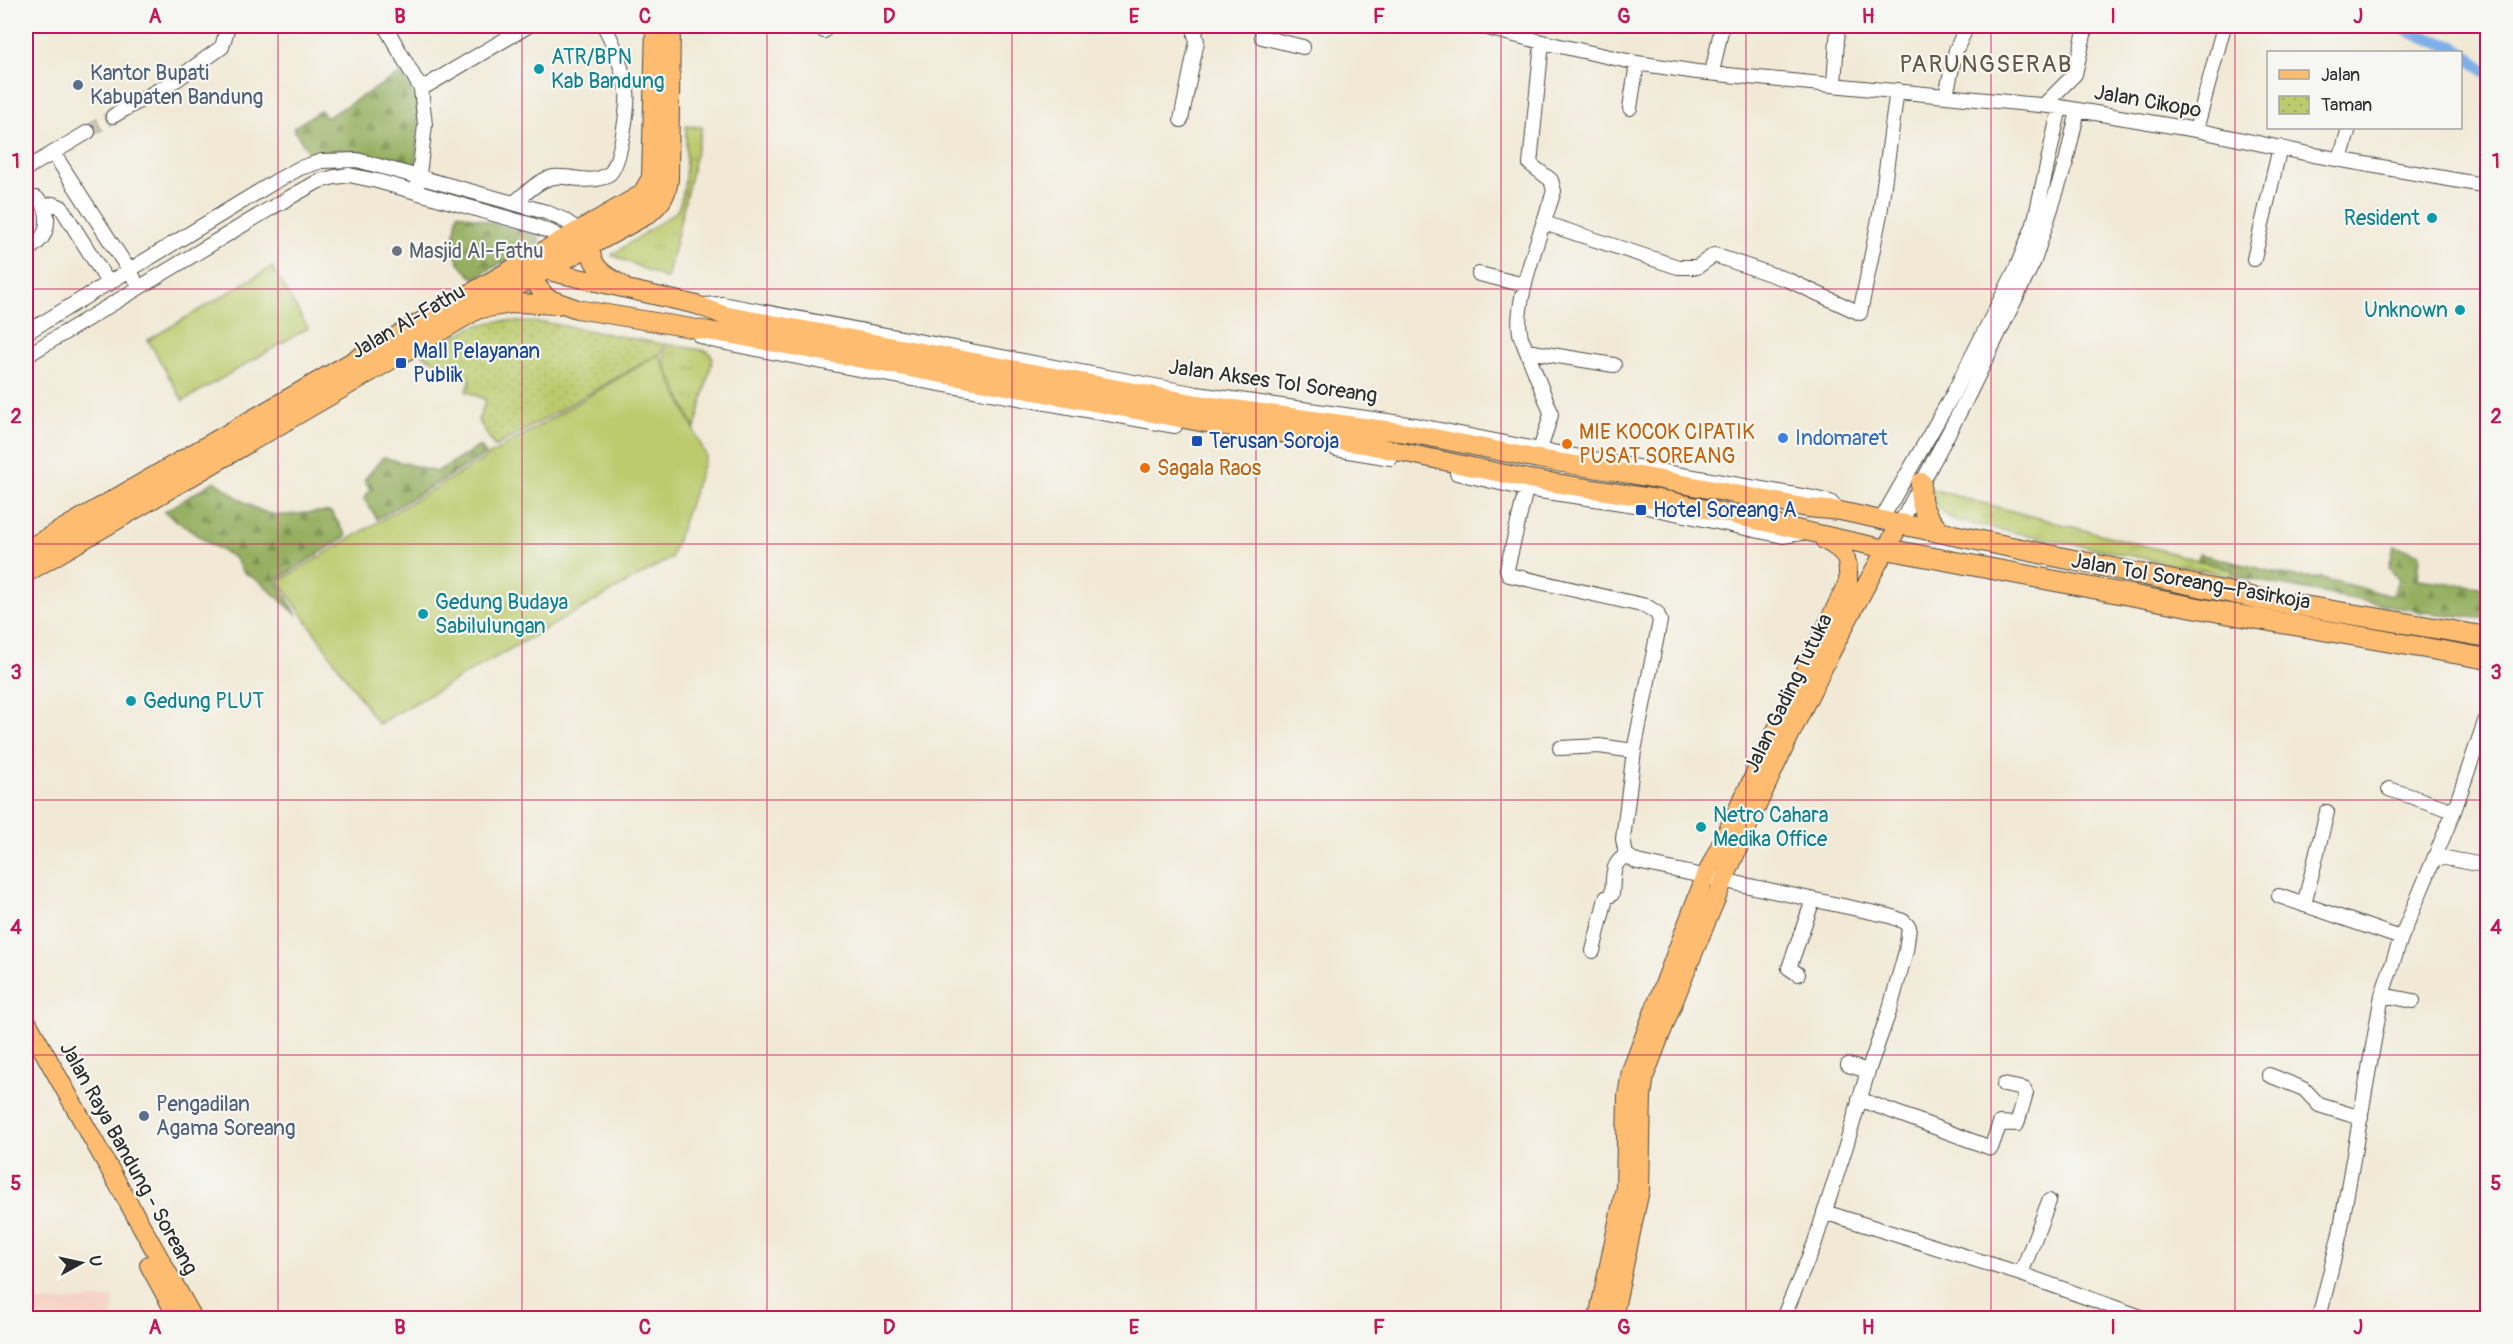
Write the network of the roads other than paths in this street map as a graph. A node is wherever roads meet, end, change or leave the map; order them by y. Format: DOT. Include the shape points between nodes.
graph roads {
  1 [pos="228,26"];
  2 [pos="385,26"];
  3 [pos="528,26"];
  4 [pos="604,26"];
  5 [pos="656,26"];
  6 [pos="670,26"];
  7 [pos="1197,26"];
  8 [pos="1262,26"];
  9 [pos="1480,26"];
  10 [pos="1722,26"];
  11 [pos="1838,26"];
  12 [pos="1967,26"];
  13 [pos="2086,26"];
  14 [pos="2224,26"];
  15 [pos="1542,42"];
  16 [pos="1303,47"];
  17 [pos="1637,63"];
  18 [pos="1712,73"];
  19 [pos="1834,84"];
  20 [pos="421,89"];
  21 [pos="1897,90"];
  22 [pos="1946,95"];
  23 [pos="2044,105"];
  24 [pos="2060,107"];
  25 [pos="1630,108"];
  26 [pos="2078,110"];
  27 [pos="113,116"];
  28 [pos="1181,120"];
  29 [pos="2349,129"];
  30 [pos="2196,130"];
  31 [pos="88,132"];
  32 [pos="2280,147"];
  33 [pos="54,154"];
  34 [pos="2340,160"];
  35 [pos="26,169"];
  36 [pos="420,176"];
  37 [pos="2487,186"];
  38 [pos="416,191"];
  39 [pos="26,202"];
  40 [pos="515,202"];
  41 [pos="45,208"];
  42 [pos="1544,224"];
  43 [pos="579,242"];
  44 [pos="26,250"];
  45 [pos="2254,259"];
  46 [pos="531,271"];
  47 [pos="130,272"];
  48 [pos="1479,274"];
  49 [pos="109,284"];
  50 [pos="1526,285"];
  51 [pos="139,286"];
  52 [pos="639,293"];
  53 [pos="697,305"];
  54 [pos="562,306"];
  55 [pos="475,310"];
  56 [pos="693,330"];
  57 [pos="26,333"];
  58 [pos="1527,351"];
  59 [pos="26,356"];
  60 [pos="1614,365"];
  61 [pos="332,384"];
  62 [pos="1086,393"];
  63 [pos="1415,430"];
  64 [pos="1350,446"];
  65 [pos="1540,450"];
  66 [pos="1921,483"];
  67 [pos="1527,489"];
  68 [pos="1840,511"];
  69 [pos="1891,522"];
  70 [pos="1809,532"];
  71 [pos="1940,532"];
  72 [pos="74,533"];
  73 [pos="1877,547"];
  74 [pos="26,551"];
  75 [pos="26,572"];
  76 [pos="2487,637"];
  77 [pos="2487,659"];
  78 [pos="2487,713"];
  79 [pos="1560,748"];
  80 [pos="1634,751"];
  81 [pos="2388,789"];
  82 [pos="2454,811"];
  83 [pos="2327,812"];
  84 [pos="1626,855"];
  85 [pos="2435,856"];
  86 [pos="2487,866"];
  87 [pos="1705,877"];
  88 [pos="1724,882"];
  89 [pos="2279,896"];
  90 [pos="1813,900"];
  91 [pos="2304,905"];
  92 [pos="2402,938"];
  93 [pos="1593,951"];
  94 [pos="1798,974"];
  95 [pos="2382,995"];
  96 [pos="2413,1001"];
  97 [pos="26,1020"];
  98 [pos="26,1042"];
  99 [pos="1848,1065"];
  100 [pos="1868,1071"];
  101 [pos="2269,1075"];
  102 [pos="2004,1084"];
  103 [pos="1859,1099"];
  104 [pos="2361,1118"];
  105 [pos="2049,1201"];
  106 [pos="1824,1212"];
  107 [pos="2021,1274"];
  108 [pos="178,1318"];
  109 [pos="193,1318"];
  110 [pos="1598,1318"];
  111 [pos="1613,1318"];
  112 [pos="1783,1318"];
  113 [pos="2140,1318"];
  114 [pos="2319,1318"];
  1 -- 27 [label="street" via="222,47 176,80"];
  2 -- 20 [label="street"];
  3 -- 20 [label="street"];
  4 -- 40 [label="street" via="611,37 627,93 618,162 611,173 599,179 555,177 544,181"];
  5 -- 43 [label="highway, Jalan Al-Fathu" via="649,187"];
  6 -- 43 [label="highway, Jalan Al-Fathu" via="665,196 647,214"];
  7 -- 28 [label="street"];
  8 -- 16 [label="street" via="1263,37"];
  9 -- 15 [label="street, Jalan Cikopo"];
  10 -- 18 [label="street"];
  11 -- 19 [label="street"];
  12 -- 22 [label="street" via="1956,50"];
  13 -- 23 [label="street" via="2075,74"];
  14 -- 30 [label="street"];
  15 -- 17 [label="street, Jalan Cikopo"];
  15 -- 42 [label="street" via="1530,164 1554,185"];
  17 -- 18 [label="street, Jalan Cikopo"];
  17 -- 25 [label="street"];
  18 -- 19 [label="street, Jalan Cikopo"];
  19 -- 21 [label="street, Jalan Cikopo"];
  20 -- 36 [label="street" via="425,125"];
  21 -- 22 [label="street, Jalan Cikopo"];
  21 -- 42 [label="street" via="1881,214 1860,313 1788,280 1714,255 1697,267 1678,267"];
  22 -- 23 [label="street, Jalan Cikopo"];
  23 -- 24 [label="street, Jalan Cikopo"];
  24 -- 26 [label="street, Jalan Cikopo"];
  24 -- 69 [label="street, Jalan Gading Tutuka" via="2034,224 2016,269"];
  26 -- 30 [label="street, Jalan Cikopo"];
  26 -- 66 [label="street, Jalan Gading Tutuka" via="2066,162 2034,261"];
  29 -- 34 [label="street"];
  30 -- 32 [label="street, Jalan Cikopo"];
  31 -- 33 [label="street"];
  32 -- 34 [label="street, Jalan Cikopo"];
  32 -- 45 [label="street"];
  33 -- 35 [label="street"];
  33 -- 47 [label="street"];
  34 -- 37 [label="street, Jalan Cikopo"];
  36 -- 38 [label="street"];
  36 -- 40 [label="street"];
  36 -- 47 [label="street" via="357,160 322,161 300,168"];
  38 -- 43 [label="street"];
  38 -- 51 [label="street" via="349,175 319,181"];
  39 -- 41 [label="street" via="36,198"];
  40 -- 43 [label="street" via="554,214"];
  41 -- 44 [label="street" via="47,223 42,237"];
  41 -- 49 [label="street" via="52,204 61,207"];
  42 -- 50 [label="street"];
  43 -- 46 [label="highway, Jalan Al-Fathu"];
  43 -- 52 [label="main road" via="598,270"];
  46 -- 52 [label="main road, Jalan Akses Tol Soreang"];
  46 -- 54 [label="main road, Jalan Akses Tol Soreang" via="547,298"];
  46 -- 55 [label="highway, Jalan Al-Fathu"];
  46 -- 61 [label="highway, Jalan Al-Fathu"];
  47 -- 49 [label="street"];
  47 -- 51 [label="street"];
  48 -- 50 [label="street"];
  49 -- 57 [label="street"];
  50 -- 58 [label="street" via="1519,324"];
  51 -- 59 [label="street"];
  52 -- 53 [label="main road, Jalan Akses Tol Soreang"];
  53 -- 62 [label="main road, Jalan Akses Tol Soreang" via="723,315"];
  53 -- 63 [label="street, Jalan Akses Tol Soreang" via="722,304 1197,394"];
  54 -- 55 [label="main road, Jalan Akses Tol Soreang" via="518,303"];
  54 -- 56 [label="main road, Jalan Akses Tol Soreang"];
  55 -- 61 [label="highway, Jalan Al-Fathu"];
  56 -- 62 [label="main road, Jalan Akses Tol Soreang"];
  56 -- 64 [label="street, Jalan Akses Tol Soreang" via="711,340 878,374 1213,433"];
  58 -- 60 [label="street"];
  58 -- 65 [label="street" via="1551,415"];
  61 -- 72 [label="highway, Jalan Al-Fathu"];
  62 -- 63 [label="main road, Jalan Akses Tol Soreang"];
  62 -- 64 [label="main road, Jalan Akses Tol Soreang" via="1211,424"];
  63 -- 65 [label="street, Jalan Akses Tol Soreang"];
  63 -- 68 [label="main road, Jalan Akses Tol Soreang" via="1538,459"];
  64 -- 67 [label="street, Jalan Akses Tol Soreang"];
  64 -- 70 [label="main road, Jalan Akses Tol Soreang" via="1406,452 1529,479 1652,497"];
  65 -- 68 [label="street, Jalan Akses Tol Soreang" via="1814,498 1830,502"];
  66 -- 69 [label="street, Jalan Gading Tutuka"];
  66 -- 71 [label="highway" via="1919,495 1924,512"];
  67 -- 70 [label="street, Jalan Akses Tol Soreang" via="1665,510 1783,536"];
  67 -- 80 [label="street" via="1507,569 1509,575 1646,606 1659,618"];
  68 -- 69 [label="main road, Jalan Akses Tol Soreang"];
  69 -- 71 [label="highway, Jalan Tol Soreang–Pasirkoja"];
  69 -- 73 [label="main road, Jalan Gading Tutuka"];
  70 -- 73 [label="main road, Jalan Akses Tol Soreang"];
  70 -- 87 [label="main road, Jalan Gading Tutuka" via="1841,549 1848,561 1848,582"];
  71 -- 76 [label="highway, Jalan Tol Soreang–Pasirkoja" via="2261,599"];
  72 -- 74 [label="highway, Jalan Al-Fathu"];
  72 -- 75 [label="highway, Jalan Al-Fathu"];
  73 -- 77 [label="highway, Jalan Tol Soreang–Pasirkoja"];
  73 -- 88 [label="main road, Jalan Gading Tutuka"];
  78 -- 82 [label="street"];
  79 -- 80 [label="street" via="1599,746"];
  80 -- 84 [label="street" via="1623,839"];
  81 -- 82 [label="street"];
  82 -- 85 [label="street"];
  83 -- 91 [label="street"];
  84 -- 87 [label="street" via="1637,862"];
  84 -- 93 [label="street" via="1615,865 1612,894 1606,898"];
  85 -- 86 [label="street"];
  85 -- 92 [label="street"];
  87 -- 88 [label="street"];
  87 -- 110 [label="main road, Jalan Gading Tutuka" via="1631,1071 1625,1188"];
  88 -- 90 [label="street"];
  88 -- 111 [label="main road, Jalan Gading Tutuka" via="1683,974 1643,1084 1640,1190"];
  89 -- 91 [label="street"];
  90 -- 94 [label="street" via="1789,967"];
  90 -- 100 [label="street" via="1899,919 1909,927 1889,1012"];
  91 -- 92 [label="street"];
  92 -- 95 [label="street"];
  95 -- 96 [label="street"];
  95 -- 104 [label="street"];
  97 -- 109 [label="main road, Jalan Raya Bandung - Soreang"];
  98 -- 108 [label="main road, Jalan Raya Bandung - Soreang"];
  99 -- 100 [label="street"];
  100 -- 103 [label="street"];
  101 -- 104 [label="street" via="2304,1089 2317,1104"];
  102 -- 103 [label="street" via="2026,1093 2017,1124 2000,1124 1990,1148"];
  103 -- 106 [label="street"];
  104 -- 114 [label="street" via="2340,1233"];
  105 -- 107 [label="street"];
  106 -- 107 [label="street"];
  106 -- 112 [label="street"];
  107 -- 113 [label="street"];
}
